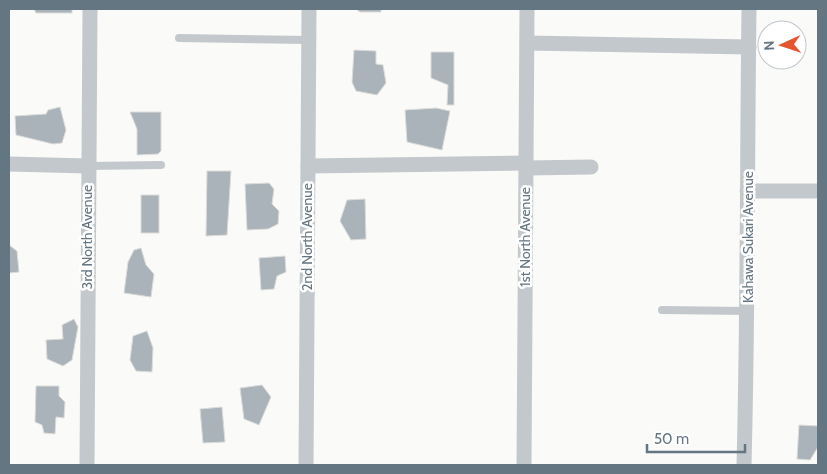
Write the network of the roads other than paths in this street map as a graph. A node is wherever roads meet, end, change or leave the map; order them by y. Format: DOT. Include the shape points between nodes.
graph roads {
  1 [pos="90,9"];
  2 [pos="309,9"];
  3 [pos="527,9"];
  4 [pos="749,9"];
  5 [pos="180,38"];
  6 [pos="309,40"];
  7 [pos="527,43"];
  8 [pos="749,47"];
  9 [pos="9,164"];
  10 [pos="161,165"];
  11 [pos="88,166"];
  12 [pos="308,166"];
  13 [pos="526,166"];
  14 [pos="591,167"];
  15 [pos="747,191"];
  16 [pos="818,191"];
  17 [pos="662,310"];
  18 [pos="748,311"];
  19 [pos="86,465"];
  20 [pos="306,465"];
  21 [pos="524,465"];
  22 [pos="744,465"];
  1 -- 11 [label="street, 3rd North Avenue"];
  2 -- 6 [label="street, 2nd North Avenue"];
  3 -- 7 [label="street, 1st North Avenue"];
  4 -- 8 [label="street, Kahawa Sukari Avenue"];
  5 -- 6 [label="lane"];
  6 -- 12 [label="street, 2nd North Avenue"];
  7 -- 8 [label="street"];
  7 -- 13 [label="street, 1st North Avenue"];
  8 -- 15 [label="street, Kahawa Sukari Avenue"];
  9 -- 11 [label="street"];
  10 -- 11 [label="lane"];
  11 -- 19 [label="street, 3rd North Avenue"];
  12 -- 13 [label="street"];
  12 -- 20 [label="street, 2nd North Avenue"];
  13 -- 14 [label="street"];
  13 -- 21 [label="street, 1st North Avenue"];
  15 -- 16 [label="street"];
  15 -- 18 [label="street, Kahawa Sukari Avenue"];
  17 -- 18 [label="lane"];
  18 -- 22 [label="street, Kahawa Sukari Avenue"];
}
